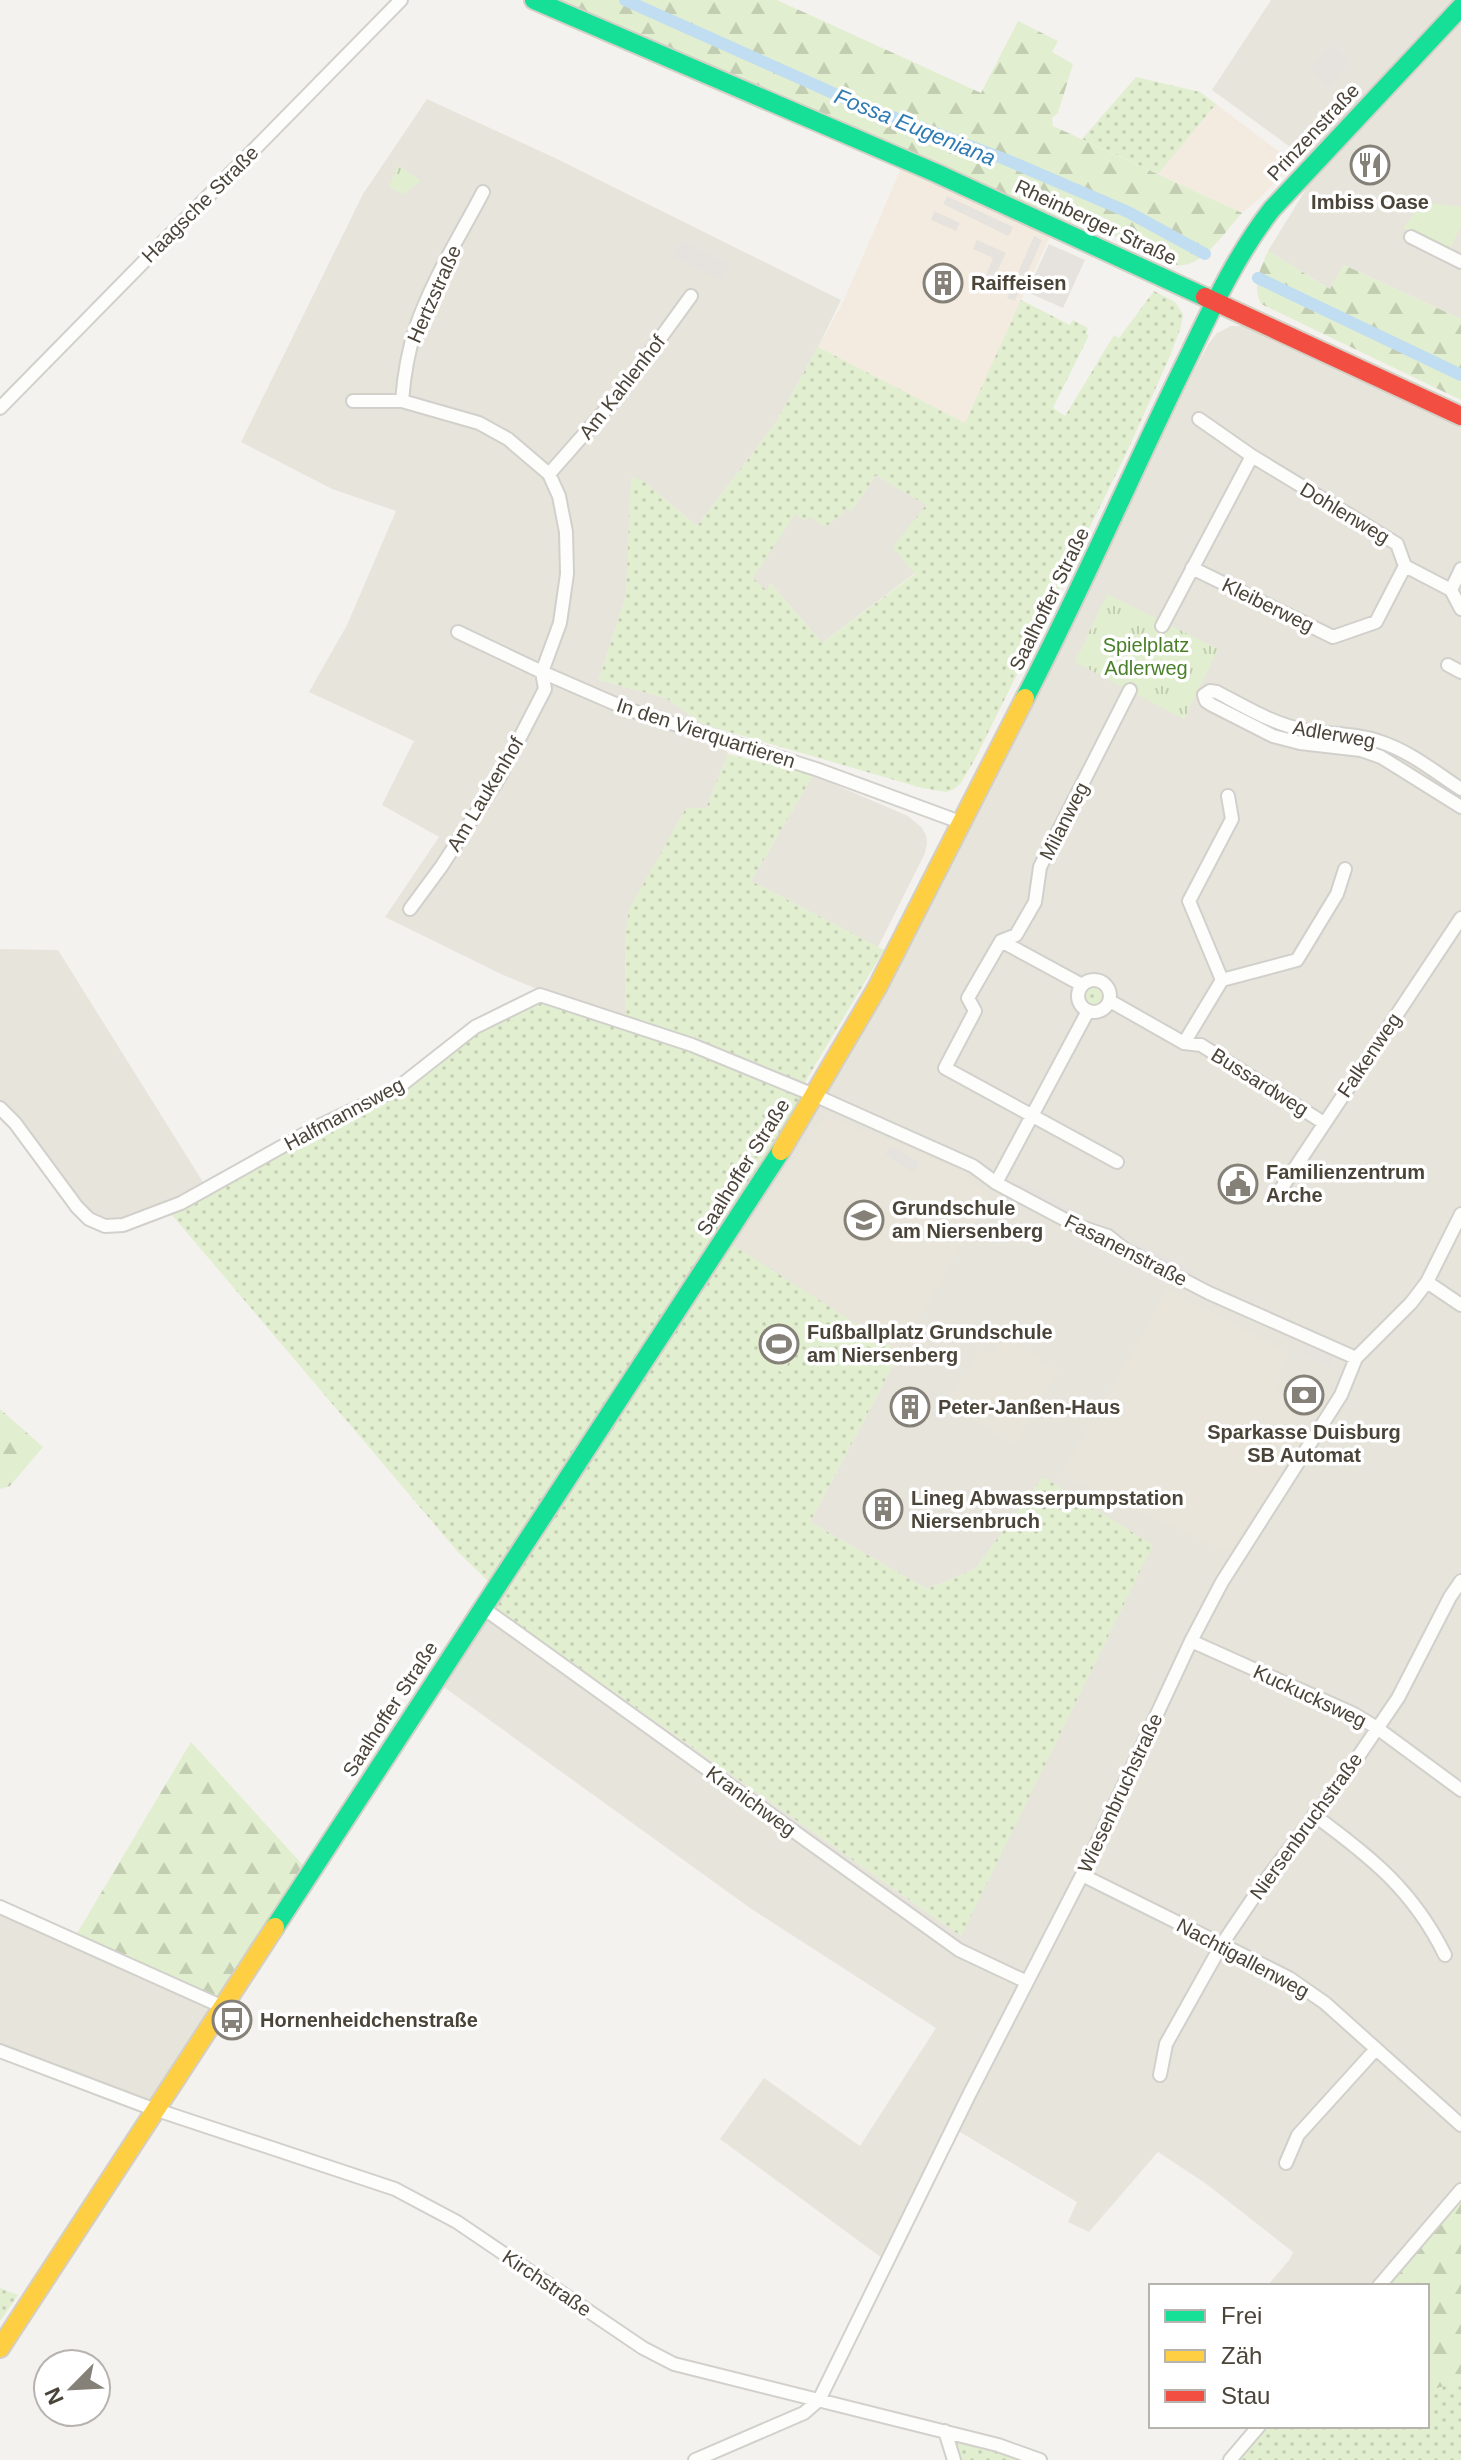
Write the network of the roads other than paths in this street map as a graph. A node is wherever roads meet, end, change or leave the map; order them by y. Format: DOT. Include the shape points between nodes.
graph roads {
  1 [pos="401,0"];
  2 [pos="534,0"];
  3 [pos="1461,7"];
  4 [pos="483,192"];
  5 [pos="1411,237"];
  6 [pos="1461,262"];
  7 [pos="691,296"];
  8 [pos="1216,301"];
  9 [pos="353,401"];
  10 [pos="402,401"];
  11 [pos="0,408"];
  12 [pos="1461,416"];
  13 [pos="1199,419"];
  14 [pos="1252,456"];
  15 [pos="549,474"];
  16 [pos="1405,566"];
  17 [pos="1192,568"];
  18 [pos="1461,569"];
  19 [pos="1451,590"];
  20 [pos="1461,609"];
  21 [pos="1162,626"];
  22 [pos="458,632"];
  23 [pos="1448,665"];
  24 [pos="542,672"];
  25 [pos="1461,672"];
  26 [pos="1130,690"];
  27 [pos="1461,789"];
  28 [pos="1228,796"];
  29 [pos="1461,807"];
  30 [pos="960,822"];
  31 [pos="1345,869"];
  32 [pos="410,909"];
  33 [pos="1461,918"];
  34 [pos="1001,941"];
  35 [pos="1222,980"];
  36 [pos="1082,985"];
  37 [pos="1110,1001"];
  38 [pos="1088,1011"];
  39 [pos="1184,1043"];
  40 [pos="814,1095"];
  41 [pos="0,1108"];
  42 [pos="1033,1115"];
  43 [pos="1324,1123"];
  44 [pos="1117,1162"];
  45 [pos="996,1183"];
  46 [pos="1279,1192"];
  47 [pos="1461,1214"];
  48 [pos="1427,1282"];
  49 [pos="1461,1305"];
  50 [pos="1356,1358"];
  51 [pos="1461,1581"];
  52 [pos="483,1608"];
  53 [pos="1191,1641"];
  54 [pos="1377,1728"];
  55 [pos="1460,1786"];
  56 [pos="1314,1815"];
  57 [pos="1082,1875"];
  58 [pos="0,1907"];
  59 [pos="1222,1944"];
  60 [pos="1445,1955"];
  61 [pos="1027,1982"];
  62 [pos="223,2007"];
  63 [pos="1376,2049"];
  64 [pos="0,2051"];
  65 [pos="1160,2075"];
  66 [pos="156,2109"];
  67 [pos="1461,2125"];
  68 [pos="1286,2163"];
  69 [pos="1461,2190"];
  70 [pos="1381,2284"];
  71 [pos="0,2348"];
  72 [pos="819,2400"];
  73 [pos="1257,2428"];
  74 [pos="945,2431"];
  75 [pos="695,2460"];
  76 [pos="954,2460"];
  77 [pos="1040,2460"];
  78 [pos="1230,2460"];
  1 -- 11 [label="street, Haagsche Straße"];
  2 -- 8 [label="main road, Rheinberger Straße" via="925,168"];
  3 -- 8 [label="main road, Prinzenstraße" via="1266,215"];
  4 -- 10 [label="street, Hertzstraße" via="416,326"];
  5 -- 6 [label="street"];
  7 -- 15 [label="street, Am Kahlenhof" via="622,391"];
  8 -- 12 [label="main road, Rheinberger Straße"];
  8 -- 30 [label="main road, Saalhoffer Straße" via="1066,619"];
  9 -- 10 [label="street"];
  10 -- 15 [label="street" via="479,423 508,439"];
  13 -- 14 [label="street, Dohlenweg"];
  14 -- 16 [label="street, Dohlenweg" via="1397,544"];
  14 -- 17 [label="street"];
  15 -- 24 [label="street, Am Laukenhof" via="566,532 567,574 560,623"];
  16 -- 17 [label="street, Kleiberweg" via="1376,622 1333,637"];
  16 -- 19 [label="street, Dohlenweg"];
  17 -- 21 [label="street"];
  18 -- 19 [label="street"];
  19 -- 20 [label="street"];
  22 -- 24 [label="street, In den Vierquartieren"];
  23 -- 25 [label="street"];
  24 -- 30 [label="street, In den Vierquartieren" via="652,718 816,769"];
  24 -- 32 [label="street, Am Laukenhof" via="545,689 499,778"];
  26 -- 34 [label="street, Milanweg" via="1040,867 1035,902 1016,935"];
  27 -- 29 [label="street, Adlerweg" via="1406,752 1379,741 1277,724 1217,692 1204,695 1212,705 1269,735 1381,757"];
  28 -- 35 [label="street" via="1232,819 1189,901"];
  30 -- 40 [label="main road, Saalhoffer Straße" via="877,988"];
  31 -- 35 [label="street" via="1337,894 1297,960"];
  33 -- 43 [label="street, Falkenweg"];
  34 -- 36 [label="street"];
  34 -- 42 [label="street, Milanweg" via="968,998 975,1011 945,1068"];
  35 -- 39 [label="street"];
  36 -- 37 [label="street" via="1101,981 1110,990"];
  36 -- 38 [label="street" via="1078,997"];
  37 -- 38 [label="street" via="1100,1012"];
  37 -- 39 [label="street, Bussardweg"];
  38 -- 42 [label="street"];
  39 -- 43 [label="street, Bussardweg" via="1201,1045"];
  40 -- 41 [label="street, Halfmannsweg" via="692,1045 540,995 475,1027 395,1090 181,1203 113,1227 97,1224 77,1207"];
  40 -- 45 [label="street, Fasanenstraße" via="973,1166"];
  40 -- 52 [label="main road, Saalhoffer Straße"];
  42 -- 44 [label="street"];
  42 -- 45 [label="street"];
  43 -- 46 [label="street, Falkenweg"];
  45 -- 50 [label="street, Fasanenstraße" via="1075,1225 1108,1236 1209,1293"];
  47 -- 48 [label="street, Wiesenbruchstraße"];
  48 -- 49 [label="street"];
  48 -- 50 [label="street, Wiesenbruchstraße"];
  50 -- 53 [label="street, Wiesenbruchstraße" via="1341,1395 1230,1569"];
  51 -- 54 [label="street, Niersenbruchstraße"];
  52 -- 61 [label="street, Kranichweg" via="959,1950"];
  52 -- 62 [label="main road, Saalhoffer Straße"];
  53 -- 54 [label="street, Kuckucksweg"];
  53 -- 57 [label="street, Wiesenbruchstraße"];
  54 -- 55 [label="street, Kuckucksweg"];
  54 -- 56 [label="street, Niersenbruchstraße"];
  56 -- 59 [label="street, Niersenbruchstraße"];
  56 -- 60 [label="street" via="1394,1880 1431,1927"];
  57 -- 59 [label="street, Nachtigallenweg"];
  57 -- 61 [label="street, Wiesenbruchstraße"];
  58 -- 62 [label="street"];
  59 -- 63 [label="street, Nachtigallenweg" via="1289,1978"];
  59 -- 65 [label="street, Niersenbruchstraße" via="1166,2044"];
  61 -- 72 [label="street, Wiesenbruchstraße"];
  62 -- 66 [label="main road, Saalhoffer Straße"];
  63 -- 67 [label="street, Nachtigallenweg"];
  63 -- 68 [label="street" via="1298,2135"];
  64 -- 66 [label="street"];
  66 -- 71 [label="main road, Saalhoffer Straße"];
  66 -- 72 [label="street, Kirchstraße" via="395,2189 457,2222 674,2364"];
  69 -- 70 [label="street"];
  72 -- 74 [label="street, Kirchstraße"];
  72 -- 75 [label="street" via="804,2413"];
  73 -- 78 [label="street"];
  74 -- 76 [label="street"];
  74 -- 77 [label="street, Kirchstraße"];
}
